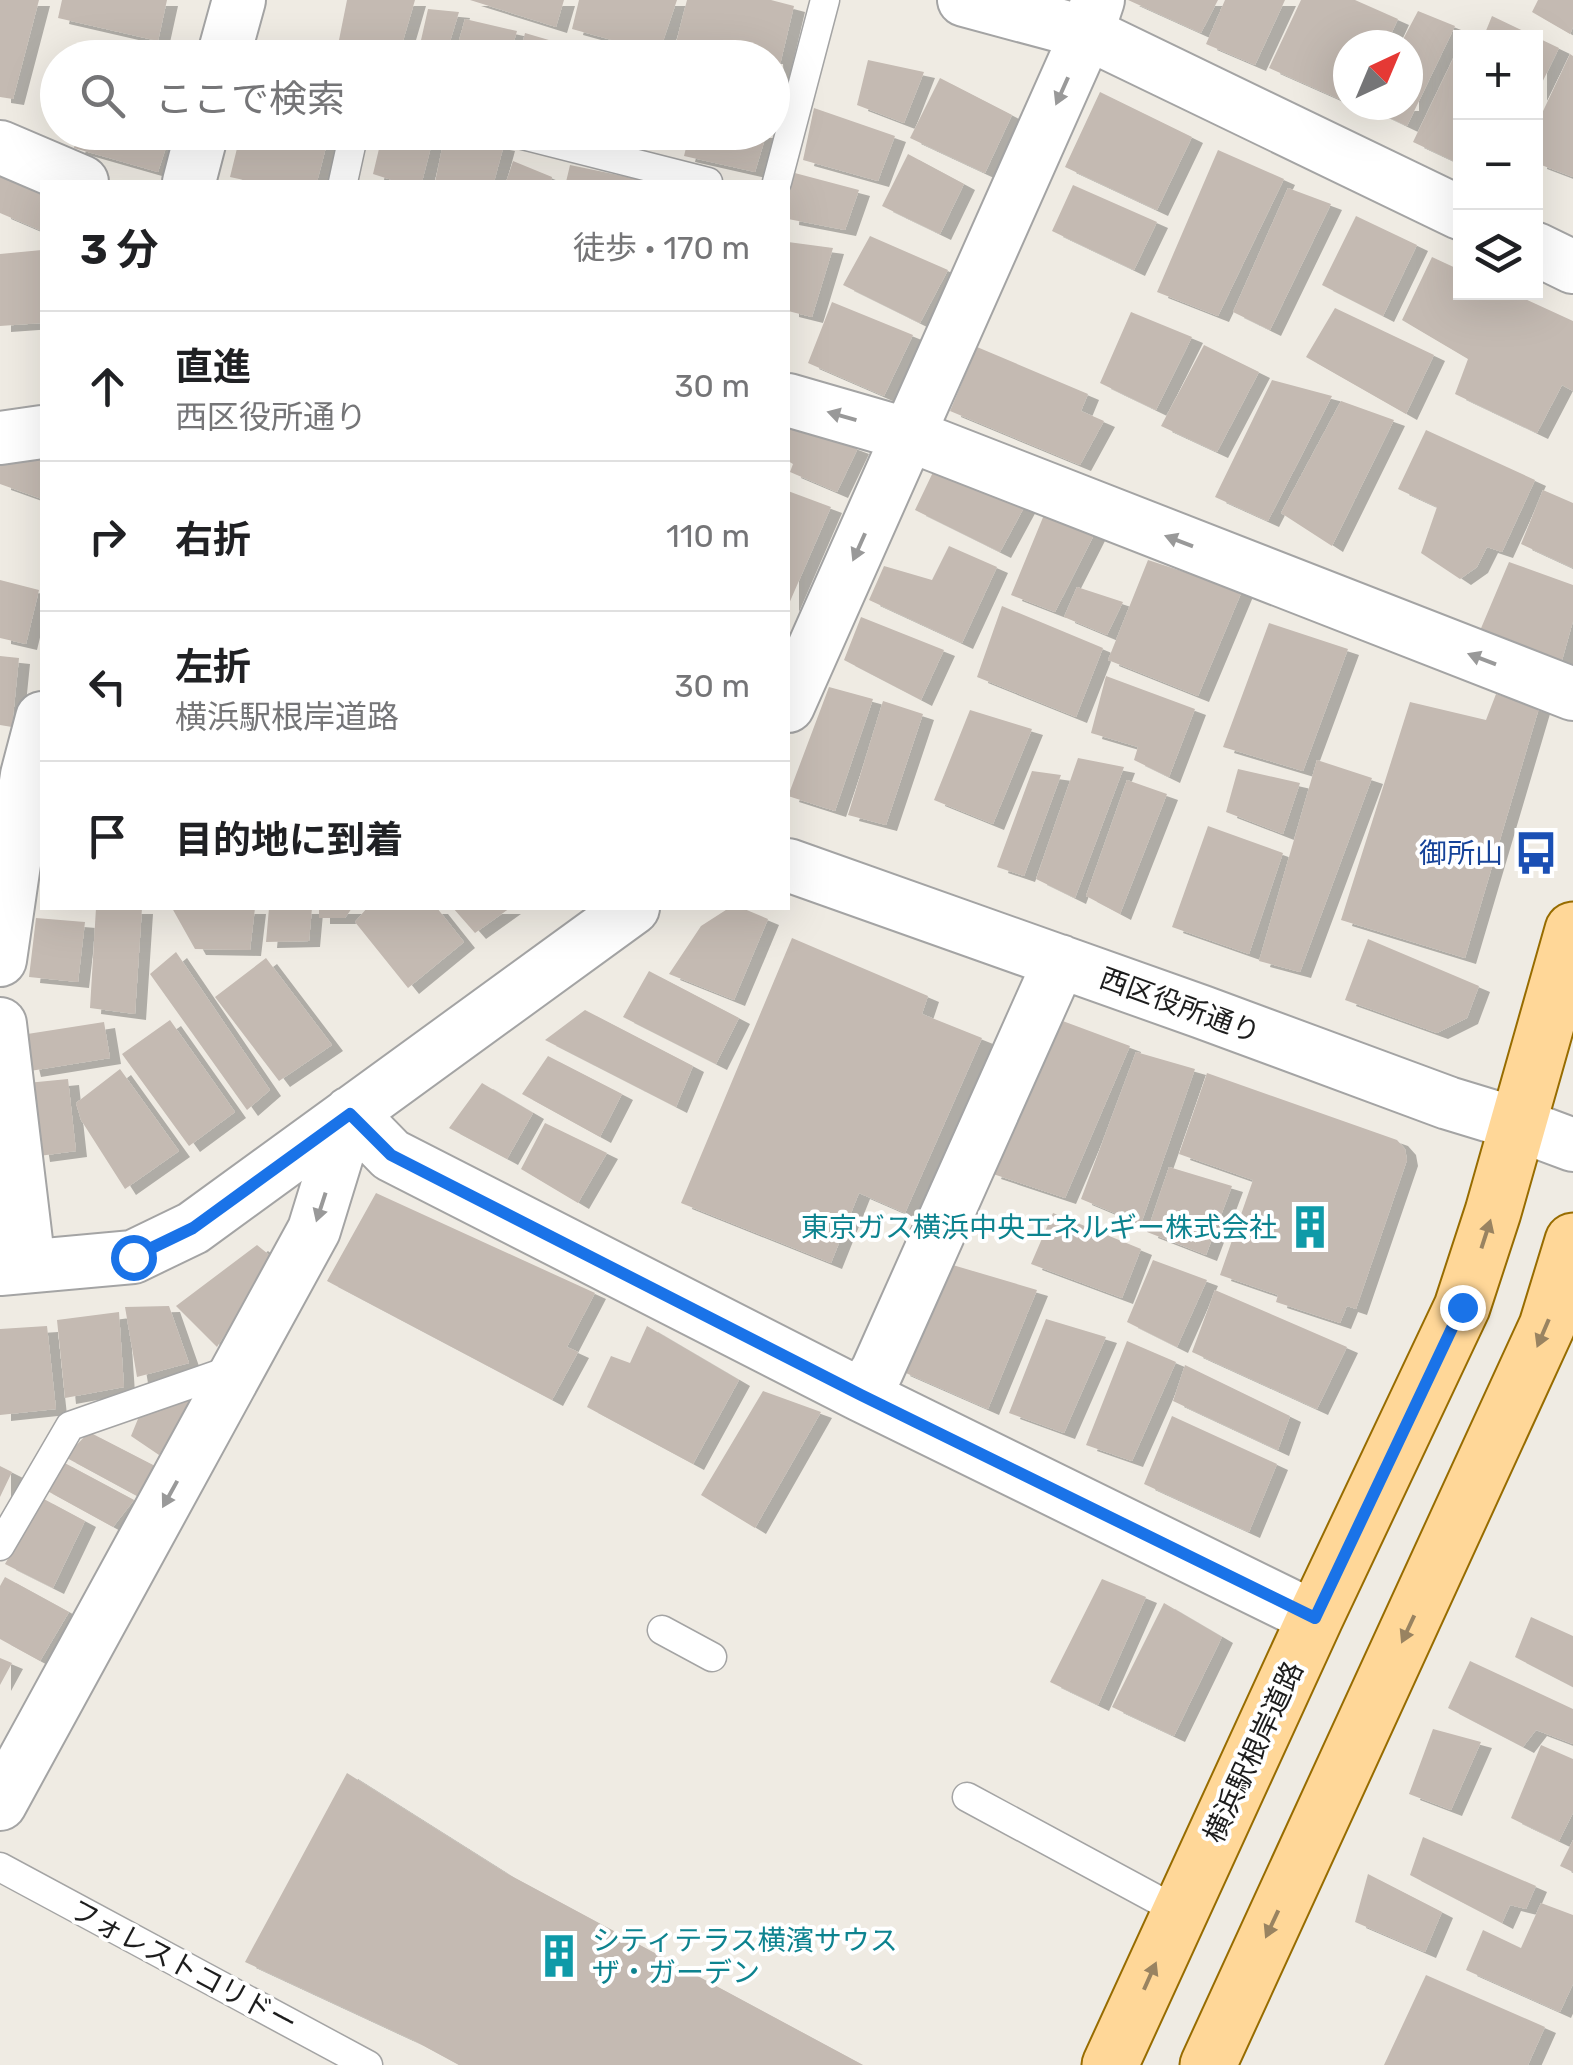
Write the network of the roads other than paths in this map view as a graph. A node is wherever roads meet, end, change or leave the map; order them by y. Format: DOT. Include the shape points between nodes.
graph roads {
  1 [pos="239,0"];
  2 [pos="826,0"];
  3 [pos="964,0"];
  4 [pos="1093,16"];
  5 [pos="228,40"];
  6 [pos="790,134"];
  7 [pos="0,146"];
  8 [pos="197,150"];
  9 [pos="350,150"];
  10 [pos="582,150"];
  11 [pos="786,150"];
  12 [pos="77,180"];
  13 [pos="190,180"];
  14 [pos="343,180"];
  15 [pos="700,180"];
  16 [pos="778,180"];
  17 [pos="1454,210"];
  18 [pos="1543,252"];
  19 [pos="1573,267"];
  20 [pos="790,401"];
  21 [pos="40,432"];
  22 [pos="909,435"];
  23 [pos="0,438"];
  24 [pos="1573,694"];
  25 [pos="790,702"];
  26 [pos="40,724"];
  27 [pos="23,775"];
  28 [pos="790,866"];
  29 [pos="629,910"];
  30 [pos="1573,930"];
  31 [pos="0,960"];
  32 [pos="1060,961"];
  33 [pos="0,1024"];
  34 [pos="350,1114"];
  35 [pos="1517,1124"];
  36 [pos="1573,1146"];
  37 [pos="1573,1241"];
  38 [pos="15,1268"];
  39 [pos="238,1368"];
  40 [pos="861,1395"];
  41 [pos="0,1546"];
  42 [pos="1315,1618"];
  43 [pos="662,1630"];
  44 [pos="712,1657"];
  45 [pos="967,1797"];
  46 [pos="0,1804"];
  47 [pos="0,1867"];
  48 [pos="1180,1912"];
  49 [pos="368,2065"];
  50 [pos="1110,2065"];
  51 [pos="1208,2065"];
  1 -- 5 [label="street"];
  2 -- 6 [label="lane"];
  3 -- 4 [label="street"];
  4 -- 17 [label="street"];
  4 -- 22 [label="street, one-way"];
  7 -- 12 [label="street"];
  8 -- 13 [label="street"];
  9 -- 14 [label="lane"];
  10 -- 15 [label="lane"];
  11 -- 16 [label="lane"];
  18 -- 19 [label="street"];
  22 -- 20 [label="street, one-way"];
  21 -- 23 [label="street"];
  24 -- 22 [label="street, one-way"];
  22 -- 25 [label="street, one-way"];
  26 -- 27 [label="street"];
  27 -- 31 [label="street"];
  28 -- 32 [label="street, 西区役所通り"];
  29 -- 34 [label="street"];
  30 -- 35 [label="main road, 横浜駅根岸道路"];
  32 -- 35 [label="street, 西区役所通り"];
  32 -- 40 [label="street"];
  33 -- 38 [label="street"];
  34 -- 38 [label="street" via="193,1228 133,1257"];
  34 -- 39 [label="street, one-way" via="314,1230"];
  34 -- 40 [label="street" via="391,1155"];
  35 -- 36 [label="street, 西区役所通り"];
  42 -- 35 [label="main road, 横浜駅根岸道路, one-way" via="1462,1307"];
  37 -- 51 [label="main road, one-way" via="1547,1326"];
  39 -- 41 [label="lane" via="70,1426"];
  39 -- 46 [label="street, one-way"];
  40 -- 42 [label="street"];
  42 -- 48 [label="main road, 横浜駅根岸道路"];
  43 -- 44 [label="lane"];
  45 -- 48 [label="lane"];
  47 -- 49 [label="lane, フォレストコリドー"];
  50 -- 48 [label="main road, 横浜駅根岸道路, one-way"];
}
